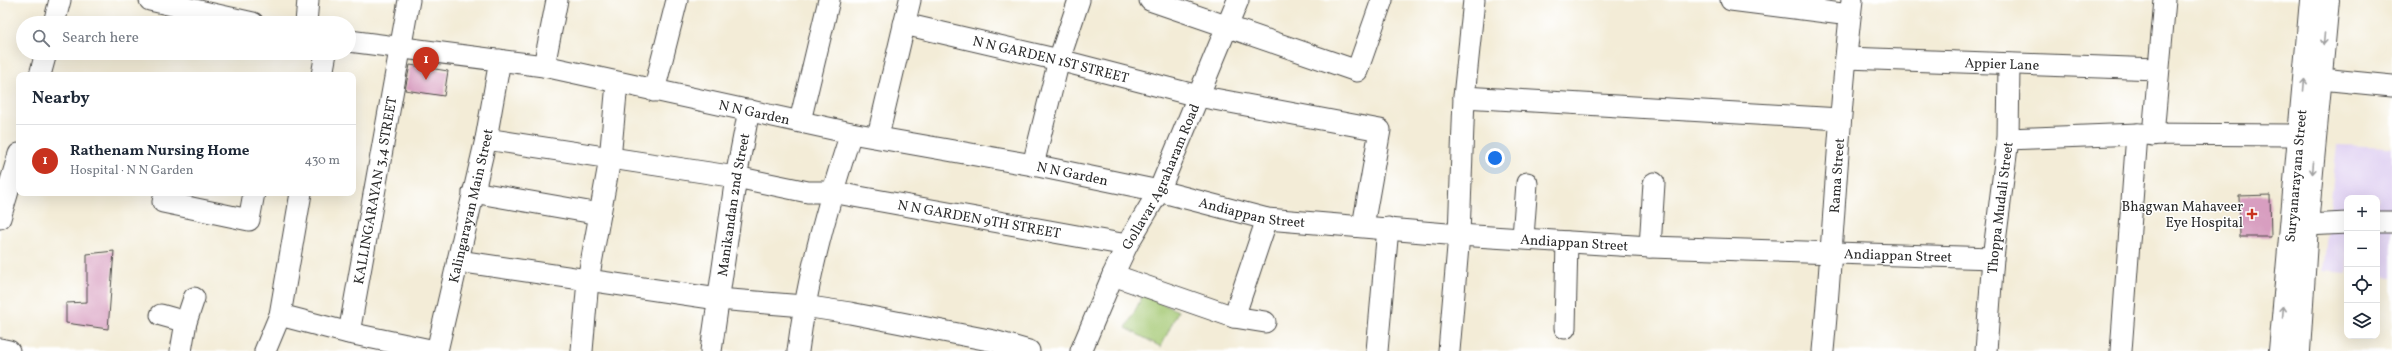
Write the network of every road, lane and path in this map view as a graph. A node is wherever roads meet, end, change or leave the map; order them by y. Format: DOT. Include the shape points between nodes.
graph roads {
  1 [pos="60,0"];
  2 [pos="150,0"];
  3 [pos="308,0"];
  4 [pos="409,0"];
  5 [pos="557,0"];
  6 [pos="677,0"];
  7 [pos="829,0"];
  8 [pos="910,0"];
  9 [pos="1079,0"];
  10 [pos="1150,0"];
  11 [pos="1238,0"];
  12 [pos="1382,0"];
  13 [pos="1474,0"];
  14 [pos="1731,0"];
  15 [pos="2165,0"];
  16 [pos="2311,0"];
  17 [pos="2328,0"];
  18 [pos="208,6"];
  19 [pos="1851,8"];
  20 [pos="56,16"];
  21 [pos="234,16"];
  22 [pos="307,16"];
  23 [pos="904,24"];
  24 [pos="1227,27"];
  25 [pos="356,41"];
  26 [pos="401,47"];
  27 [pos="1846,58"];
  28 [pos="44,60"];
  29 [pos="325,60"];
  30 [pos="500,60"];
  31 [pos="1059,60"];
  32 [pos="2009,65"];
  33 [pos="544,66"];
  34 [pos="2158,69"];
  35 [pos="41,72"];
  36 [pos="323,72"];
  37 [pos="2321,79"];
  38 [pos="617,83"];
  39 [pos="2392,86"];
  40 [pos="654,91"];
  41 [pos="1198,96"];
  42 [pos="1464,97"];
  43 [pos="749,110"];
  44 [pos="1840,119"];
  45 [pos="800,121"];
  46 [pos="851,133"];
  47 [pos="2145,134"];
  48 [pos="2299,135"];
  49 [pos="878,136"];
  50 [pos="486,139"];
  51 [pos="2008,139"];
  52 [pos="610,159"];
  53 [pos="1033,165"];
  54 [pos="16,168"];
  55 [pos="736,177"];
  56 [pos="1654,182"];
  57 [pos="1528,183"];
  58 [pos="1159,191"];
  59 [pos="473,192"];
  60 [pos="832,192"];
  61 [pos="164,196"];
  62 [pos="253,196"];
  63 [pos="300,196"];
  64 [pos="600,214"];
  65 [pos="0,218"];
  66 [pos="1267,219"];
  67 [pos="2380,222"];
  68 [pos="2392,222"];
  69 [pos="2344,223"];
  70 [pos="2307,225"];
  71 [pos="1363,226"];
  72 [pos="1388,228"];
  73 [pos="1459,235"];
  74 [pos="1523,237"];
  75 [pos="1567,242"];
  76 [pos="1127,245"];
  77 [pos="1650,247"];
  78 [pos="1832,251"];
  79 [pos="1993,258"];
  80 [pos="458,261"];
  81 [pos="1113,275"];
  82 [pos="588,280"];
  83 [pos="194,298"];
  84 [pos="718,299"];
  85 [pos="804,306"];
  86 [pos="161,315"];
  87 [pos="280,315"];
  88 [pos="1234,317"];
  89 [pos="186,322"];
  90 [pos="1265,322"];
  91 [pos="1565,328"];
  92 [pos="349,333"];
  93 [pos="0,349"];
  94 [pos="9,351"];
  95 [pos="181,351"];
  96 [pos="265,351"];
  97 [pos="436,351"];
  98 [pos="582,351"];
  99 [pos="711,351"];
  100 [pos="798,351"];
  101 [pos="1029,351"];
  102 [pos="1081,351"];
  103 [pos="1377,351"];
  104 [pos="1449,351"];
  105 [pos="1824,351"];
  106 [pos="1986,351"];
  107 [pos="2122,351"];
  108 [pos="2280,351"];
  109 [pos="2299,351"];
  1 -- 20 [label="street"];
  2 -- 18 [label="street"];
  3 -- 22 [label="street"];
  4 -- 26 [label="street, KALLINGARAYAN 3,4 STREET"];
  5 -- 33 [label="street"];
  6 -- 40 [label="street"];
  7 -- 45 [label="street"];
  8 -- 23 [label="street"];
  9 -- 31 [label="street"];
  10 -- 24 [label="street"];
  11 -- 24 [label="street, Gollavar Agraharam Road"];
  12 -- 24 [label="street" via="1357,71"];
  13 -- 42 [label="street"];
  14 -- 19 [label="street"];
  15 -- 34 [label="street"];
  48 -- 16 [label="main road, Suryanarayana Street, one-way"];
  17 -- 37 [label="main road, Suryanarayana Street, one-way"];
  18 -- 21 [label="street"];
  19 -- 27 [label="street, Rama Street"];
  23 -- 31 [label="street, N N GARDEN 1ST STREET"];
  23 -- 49 [label="street"];
  24 -- 41 [label="street, Gollavar Agraharam Road"];
  25 -- 26 [label="street, N N Garden"];
  26 -- 30 [label="street, N N Garden"];
  26 -- 92 [label="street, KALLINGARAYAN 3,4 STREET"];
  27 -- 32 [label="street, Appier Lane"];
  27 -- 44 [label="street, Rama Street"];
  28 -- 35 [label="street"];
  29 -- 36 [label="street"];
  30 -- 33 [label="street, N N Garden"];
  30 -- 50 [label="street, Kalingarayan Main Street"];
  31 -- 41 [label="street, N N GARDEN 1ST STREET"];
  31 -- 53 [label="street"];
  32 -- 34 [label="street, Appier Lane"];
  32 -- 51 [label="street, Thoppa Mudali Street"];
  33 -- 38 [label="street, N N Garden"];
  34 -- 47 [label="street"];
  37 -- 39 [label="street"];
  37 -- 70 [label="main road, Suryanarayana Street, one-way"];
  38 -- 40 [label="street, N N Garden"];
  38 -- 52 [label="street"];
  40 -- 43 [label="street, N N Garden"];
  41 -- 58 [label="street, Gollavar Agraharam Road"];
  41 -- 71 [label="street, N N GARDEN 1ST STREET" via="1380,130"];
  42 -- 44 [label="street"];
  42 -- 73 [label="street"];
  43 -- 45 [label="street, N N Garden"];
  43 -- 55 [label="street, Manikandan 2nd Street"];
  44 -- 78 [label="street, Rama Street"];
  45 -- 46 [label="street, N N Garden"];
  46 -- 49 [label="street, N N Garden"];
  46 -- 60 [label="street"];
  47 -- 48 [label="street"];
  47 -- 51 [label="street"];
  47 -- 107 [label="street"];
  108 -- 48 [label="main road, Suryanarayana Street, one-way"];
  49 -- 53 [label="street, N N Garden"];
  50 -- 52 [label="street, N N GARDEN 9TH STREET"];
  50 -- 59 [label="street, Kalingarayan Main Street"];
  51 -- 79 [label="street, Thoppa Mudali Street"];
  52 -- 55 [label="street, N N GARDEN 9TH STREET"];
  52 -- 64 [label="street"];
  53 -- 58 [label="street, N N Garden"];
  54 -- 65 [label="street"];
  55 -- 60 [label="street, N N GARDEN 9TH STREET" via="808,192"];
  55 -- 84 [label="street, Manikandan 2nd Street"];
  56 -- 77 [label="street"];
  57 -- 74 [label="street"];
  58 -- 66 [label="street, Andiappan Street"];
  58 -- 76 [label="street, Gollavar Agraharam Road"];
  59 -- 64 [label="street"];
  59 -- 80 [label="street, Kalingarayan Main Street"];
  60 -- 76 [label="street, N N GARDEN 9TH STREET"];
  60 -- 85 [label="street"];
  61 -- 62 [label="street" via="163,202 249,220"];
  63 -- 87 [label="street"];
  64 -- 82 [label="street"];
  66 -- 71 [label="street, Andiappan Street"];
  66 -- 88 [label="street"];
  67 -- 68 [label="street"];
  69 -- 70 [label="street"];
  70 -- 109 [label="main road, Suryanarayana Street"];
  71 -- 72 [label="street, Andiappan Street"];
  72 -- 73 [label="street, Andiappan Street"];
  72 -- 103 [label="street"];
  73 -- 74 [label="street, Andiappan Street"];
  73 -- 104 [label="street"];
  74 -- 75 [label="street, Andiappan Street"];
  75 -- 77 [label="street, Andiappan Street"];
  75 -- 91 [label="street"];
  76 -- 81 [label="street, Gollavar Agraharam Road"];
  77 -- 78 [label="street, Andiappan Street"];
  78 -- 79 [label="street, Andiappan Street"];
  78 -- 105 [label="street, Rama Street"];
  79 -- 106 [label="street, Thoppa Mudali Street"];
  80 -- 82 [label="street"];
  80 -- 97 [label="street, Kalingarayan Main Street"];
  81 -- 88 [label="street"];
  81 -- 102 [label="street, Gollavar Agraharam Road"];
  82 -- 84 [label="street"];
  82 -- 98 [label="street"];
  83 -- 89 [label="street"];
  84 -- 85 [label="street"];
  84 -- 99 [label="street, Manikandan 2nd Street"];
  85 -- 100 [label="street"];
  85 -- 101 [label="street" via="994,341"];
  86 -- 89 [label="street"];
  87 -- 92 [label="street"];
  87 -- 96 [label="street"];
  88 -- 90 [label="street"];
  89 -- 95 [label="street"];
  92 -- 97 [label="street"];
  93 -- 94 [label="street"];
}
